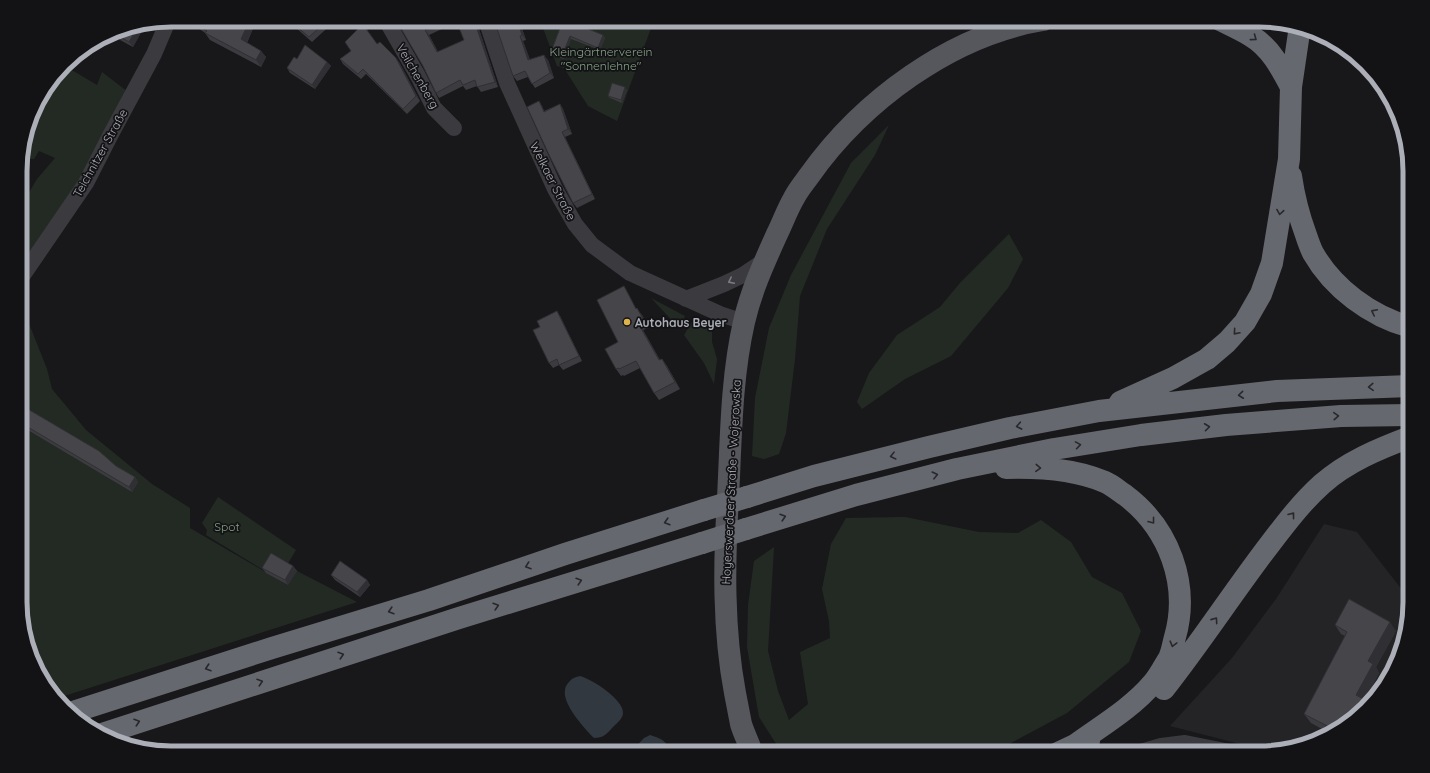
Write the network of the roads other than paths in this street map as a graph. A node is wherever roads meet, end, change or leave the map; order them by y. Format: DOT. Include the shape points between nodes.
graph roads {
  1 [pos="165,27"];
  2 [pos="390,27"];
  3 [pos="488,27"];
  4 [pos="1013,27"];
  5 [pos="1234,27"];
  6 [pos="1299,33"];
  7 [pos="1291,87"];
  8 [pos="454,128"];
  9 [pos="1289,159"];
  10 [pos="764,261"];
  11 [pos="27,269"];
  12 [pos="686,300"];
  13 [pos="744,322"];
  14 [pos="1403,325"];
  15 [pos="1403,386"];
  16 [pos="1099,411"];
  17 [pos="1403,415"];
  18 [pos="1403,440"];
  19 [pos="957,469"];
  20 [pos="77,711"];
  21 [pos="108,731"];
  22 [pos="749,746"];
  23 [pos="1070,746"];
  24 [pos="1074,746"];
  25 [pos="1161,746"];
  26 [pos="1200,746"];
  1 -- 11 [label="street, Teichnitzer Straße" via="154,54 86,183"];
  2 -- 8 [label="street, Veilchenberg" via="434,108"];
  3 -- 12 [label="street, Welkaer Straße" via="507,83 555,189 575,224 592,245 630,273"];
  4 -- 10 [label="main road, Hoyerswerdaer Straße - Wojerowska" via="968,43 936,60 876,103 845,132 819,162 794,198"];
  5 -- 7 [label="highway, one-way" via="1252,36 1266,48"];
  6 -- 7 [label="highway"];
  7 -- 9 [label="highway"];
  14 -- 9 [label="highway, one-way" via="1363,306 1334,282 1312,252 1299,216"];
  9 -- 16 [label="highway, one-way" via="1272,263 1261,294 1245,322 1207,359 1173,378"];
  10 -- 12 [label="street, one-way" via="728,282"];
  10 -- 13 [label="main road, Hoyerswerdaer Straße - Wojerowska"];
  12 -- 13 [label="street, Welkaer Straße"];
  13 -- 22 [label="main road, Hoyerswerdaer Straße - Wojerowska" via="732,407 726,602 730,667 741,724"];
  15 -- 16 [label="highway, one-way" via="1277,391"];
  16 -- 20 [label="highway, one-way, bridge" via="929,446 814,476"];
  19 -- 17 [label="highway, one-way" via="1054,449 1141,435 1341,416"];
  24 -- 18 [label="highway, one-way" via="1097,738 1123,724 1161,692 1249,571 1293,515 1322,484 1350,464"];
  21 -- 19 [label="highway, one-way, bridge" via="459,618 856,495"];
  19 -- 23 [label="highway, one-way" via="1049,469 1070,471 1101,481 1134,502 1160,532 1170,551 1180,597 1179,625 1170,656 1153,683 1135,701"];
  25 -- 26 [label="street" via="1185,743"];
}
